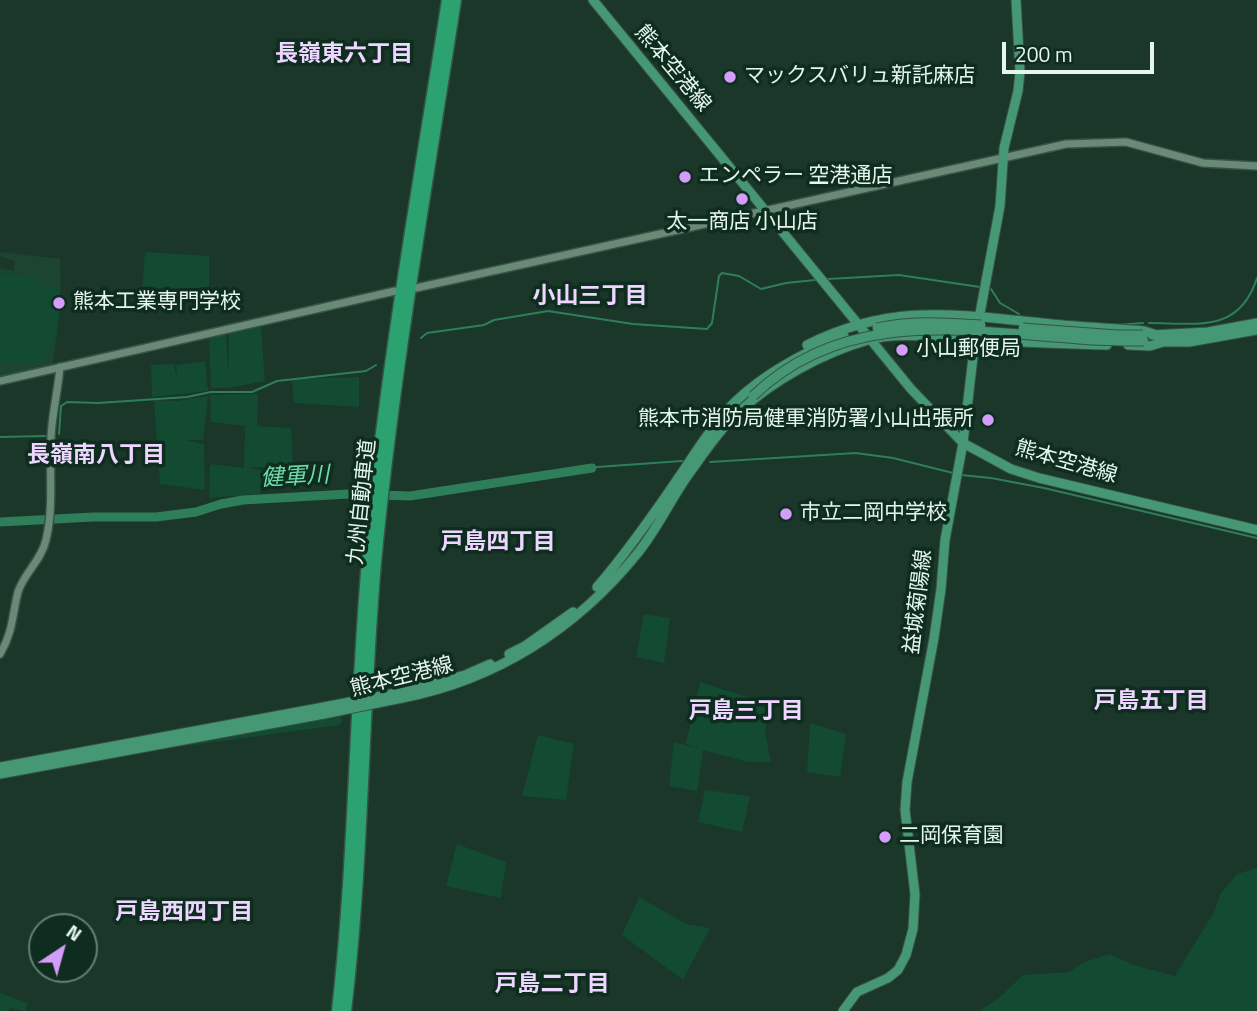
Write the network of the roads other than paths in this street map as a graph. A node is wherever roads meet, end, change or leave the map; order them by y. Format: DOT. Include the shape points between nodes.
graph roads {
  1 [pos="447,0"];
  2 [pos="456,0"];
  3 [pos="593,0"];
  4 [pos="1016,0"];
  5 [pos="1003,158"];
  6 [pos="1257,166"];
  7 [pos="765,209"];
  8 [pos="416,288"];
  9 [pos="396,291"];
  10 [pos="979,316"];
  11 [pos="858,323"];
  12 [pos="1257,323"];
  13 [pos="1257,330"];
  14 [pos="1160,338"];
  15 [pos="870,339"];
  16 [pos="975,340"];
  17 [pos="60,367"];
  18 [pos="0,381"];
  19 [pos="739,405"];
  20 [pos="963,443"];
  21 [pos="380,482"];
  22 [pos="377,502"];
  23 [pos="1257,530"];
  24 [pos="0,654"];
  25 [pos="324,710"];
  26 [pos="0,767"];
  27 [pos="0,774"];
  28 [pos="337,1011"];
  29 [pos="345,1011"];
  30 [pos="843,1011"];
  1 -- 21 [label="highway, 九州自動車道" via="399,298"];
  2 -- 21 [label="highway, 九州自動車道"];
  3 -- 7 [label="main road, 熊本空港線"];
  4 -- 5 [label="main road, 益城菊陽線" via="1020,72"];
  5 -- 6 [label="street" via="1066,144 1126,142 1203,163"];
  5 -- 7 [label="street"];
  5 -- 10 [label="main road, 益城菊陽線" via="1000,206"];
  7 -- 8 [label="street"];
  7 -- 11 [label="main road, 熊本空港線"];
  9 -- 17 [label="street"];
  10 -- 11 [label="main road, 熊本空港線" via="894,316"];
  10 -- 14 [label="main road, 熊本空港線" via="1144,331"];
  10 -- 16 [label="main road, 益城菊陽線"];
  11 -- 15 [label="main road, 熊本空港線"];
  11 -- 19 [label="main road, 熊本空港線" via="826,335 771,367 741,390"];
  12 -- 14 [label="main road, 熊本空港線"];
  13 -- 14 [label="main road, 熊本空港線" via="1189,342"];
  14 -- 16 [label="main road, 熊本空港線" via="1150,346"];
  14 -- 19 [label="main road, 熊本空港線, bridge" via="1081,340 994,331 892,331 861,337 808,358"];
  15 -- 16 [label="main road, 熊本空港線"];
  15 -- 19 [label="main road, 熊本空港線" via="810,363"];
  15 -- 20 [label="main road, 熊本空港線"];
  16 -- 20 [label="main road, 益城菊陽線"];
  17 -- 18 [label="street"];
  17 -- 24 [label="street" via="50,439 46,541 41,557 24,577 12,628"];
  19 -- 25 [label="main road, 熊本空港線, bridge" via="637,554 566,625 528,651 445,688"];
  20 -- 23 [label="main road, 熊本空港線" via="1011,469 1039,478"];
  20 -- 30 [label="main road, 益城菊陽線" via="906,786 915,894 910,942 895,973 857,992"];
  21 -- 22 [label="highway, 九州自動車道"];
  22 -- 28 [label="highway, 九州自動車道" via="362,621 348,902"];
  22 -- 29 [label="highway, 九州自動車道" via="357,903"];
  25 -- 26 [label="main road, 熊本空港線"];
  25 -- 27 [label="main road, 熊本空港線"];
}
